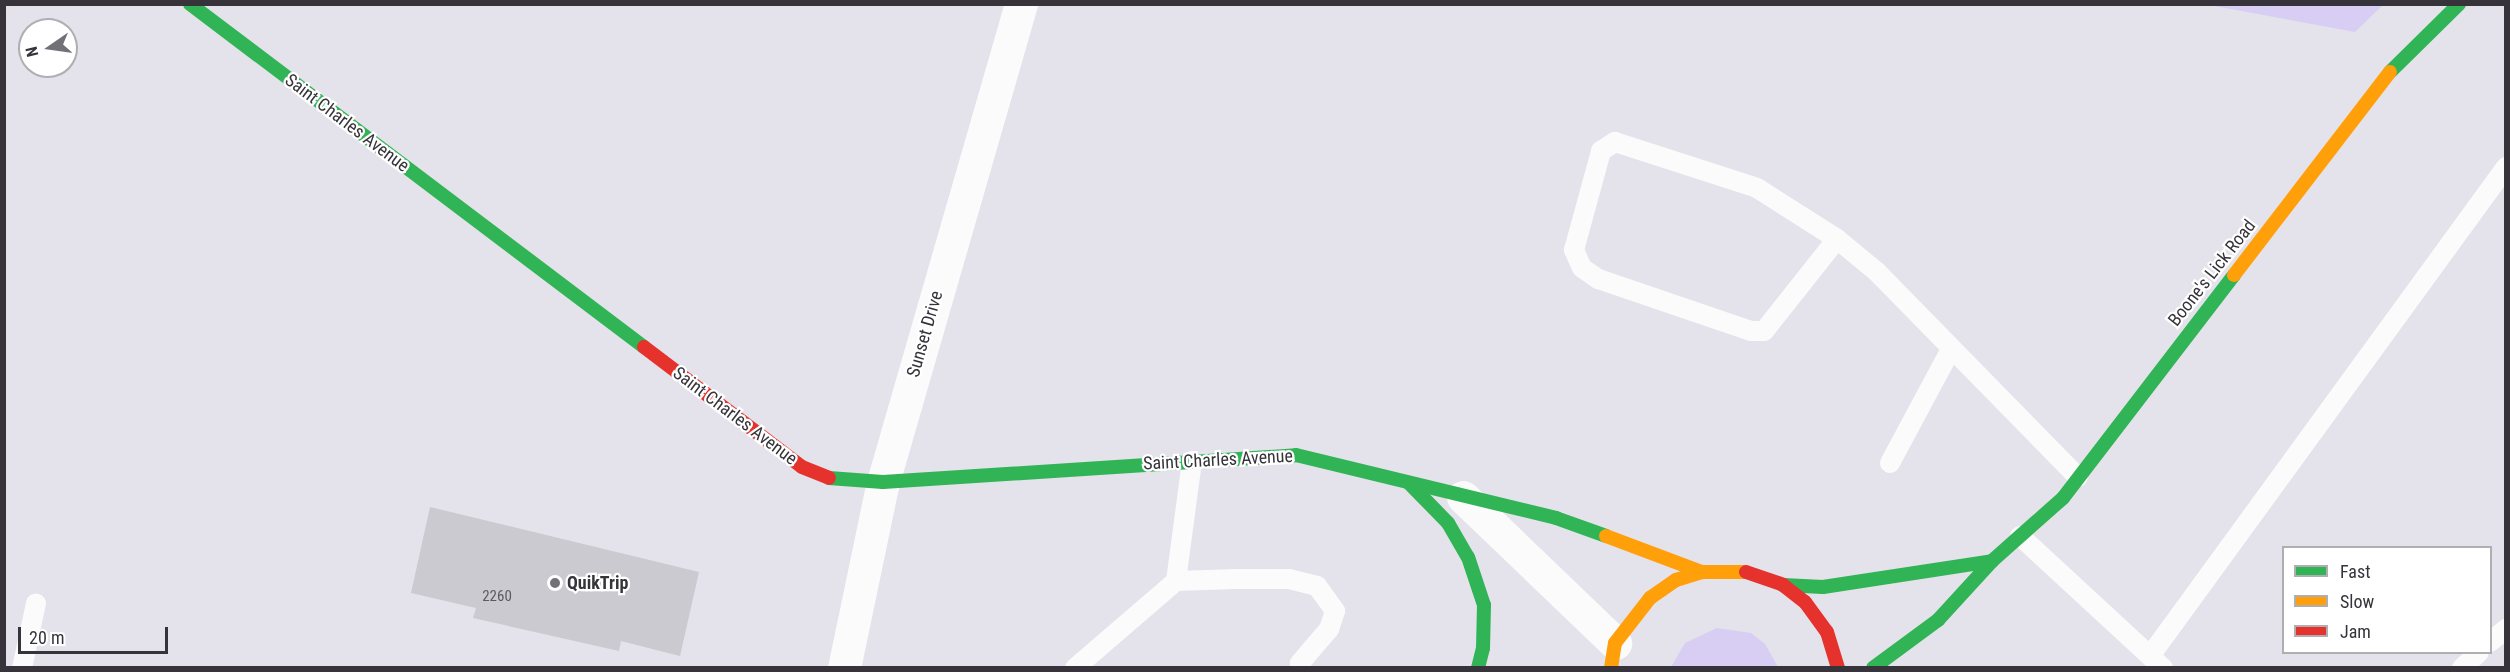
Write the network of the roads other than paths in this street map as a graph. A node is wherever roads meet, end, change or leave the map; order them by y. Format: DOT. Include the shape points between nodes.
graph roads {
  1 [pos="190,4"];
  2 [pos="1021,4"];
  3 [pos="2459,4"];
  4 [pos="2505,167"];
  5 [pos="1837,239"];
  6 [pos="1951,349"];
  7 [pos="1192,460"];
  8 [pos="1890,463"];
  9 [pos="2078,477"];
  10 [pos="1408,482"];
  11 [pos="883,483"];
  12 [pos="1463,497"];
  13 [pos="2020,536"];
  14 [pos="1992,561"];
  15 [pos="1702,572"];
  16 [pos="1176,581"];
  17 [pos="1783,585"];
  18 [pos="36,603"];
  19 [pos="2505,628"];
  20 [pos="2492,640"];
  21 [pos="2477,654"];
  22 [pos="1608,660"];
  23 [pos="2156,662"];
  24 [pos="1300,663"];
  25 [pos="22,668"];
  26 [pos="844,668"];
  27 [pos="1075,668"];
  28 [pos="1478,668"];
  29 [pos="1838,668"];
  30 [pos="1873,668"];
  31 [pos="2462,668"];
  1 -- 11 [label="street, Saint Charles Avenue" via="802,467 837,481"];
  2 -- 11 [label="street, Sunset Drive"];
  3 -- 9 [label="street, Boone's Lick Road" via="2392,69"];
  4 -- 23 [label="lane"];
  5 -- 5 [label="lane" via="1756,188 1615,142 1601,152 1574,250 1582,268 1598,279 1751,331 1764,331"];
  5 -- 6 [label="lane" via="1877,272"];
  6 -- 8 [label="lane"];
  6 -- 9 [label="lane"];
  7 -- 10 [label="street, Saint Charles Avenue" via="1296,455"];
  7 -- 11 [label="street, Saint Charles Avenue" via="975,473"];
  7 -- 16 [label="lane"];
  9 -- 13 [label="street, Boone's Lick Road" via="2063,498"];
  10 -- 12 [label="street, Saint Charles Avenue"];
  10 -- 28 [label="street" via="1448,523 1468,557 1484,605 1483,648"];
  11 -- 26 [label="street, Sunset Drive"];
  12 -- 15 [label="street, Saint Charles Avenue" via="1556,518"];
  12 -- 22 [label="street, Saint Charles Avenue"];
  13 -- 14 [label="street, Boone's Lick Road"];
  13 -- 23 [label="lane"];
  14 -- 17 [label="street" via="1823,587"];
  14 -- 30 [label="street, Boone's Lick Road" via="1938,620"];
  15 -- 17 [label="street" via="1730,569 1758,574"];
  15 -- 22 [label="street" via="1676,580 1650,598"];
  16 -- 24 [label="lane" via="1289,579 1317,586 1335,611 1329,629"];
  16 -- 27 [label="lane"];
  17 -- 29 [label="street" via="1805,602 1827,632"];
  18 -- 25 [label="lane"];
  19 -- 20 [label="lane"];
  21 -- 31 [label="lane"];
}
